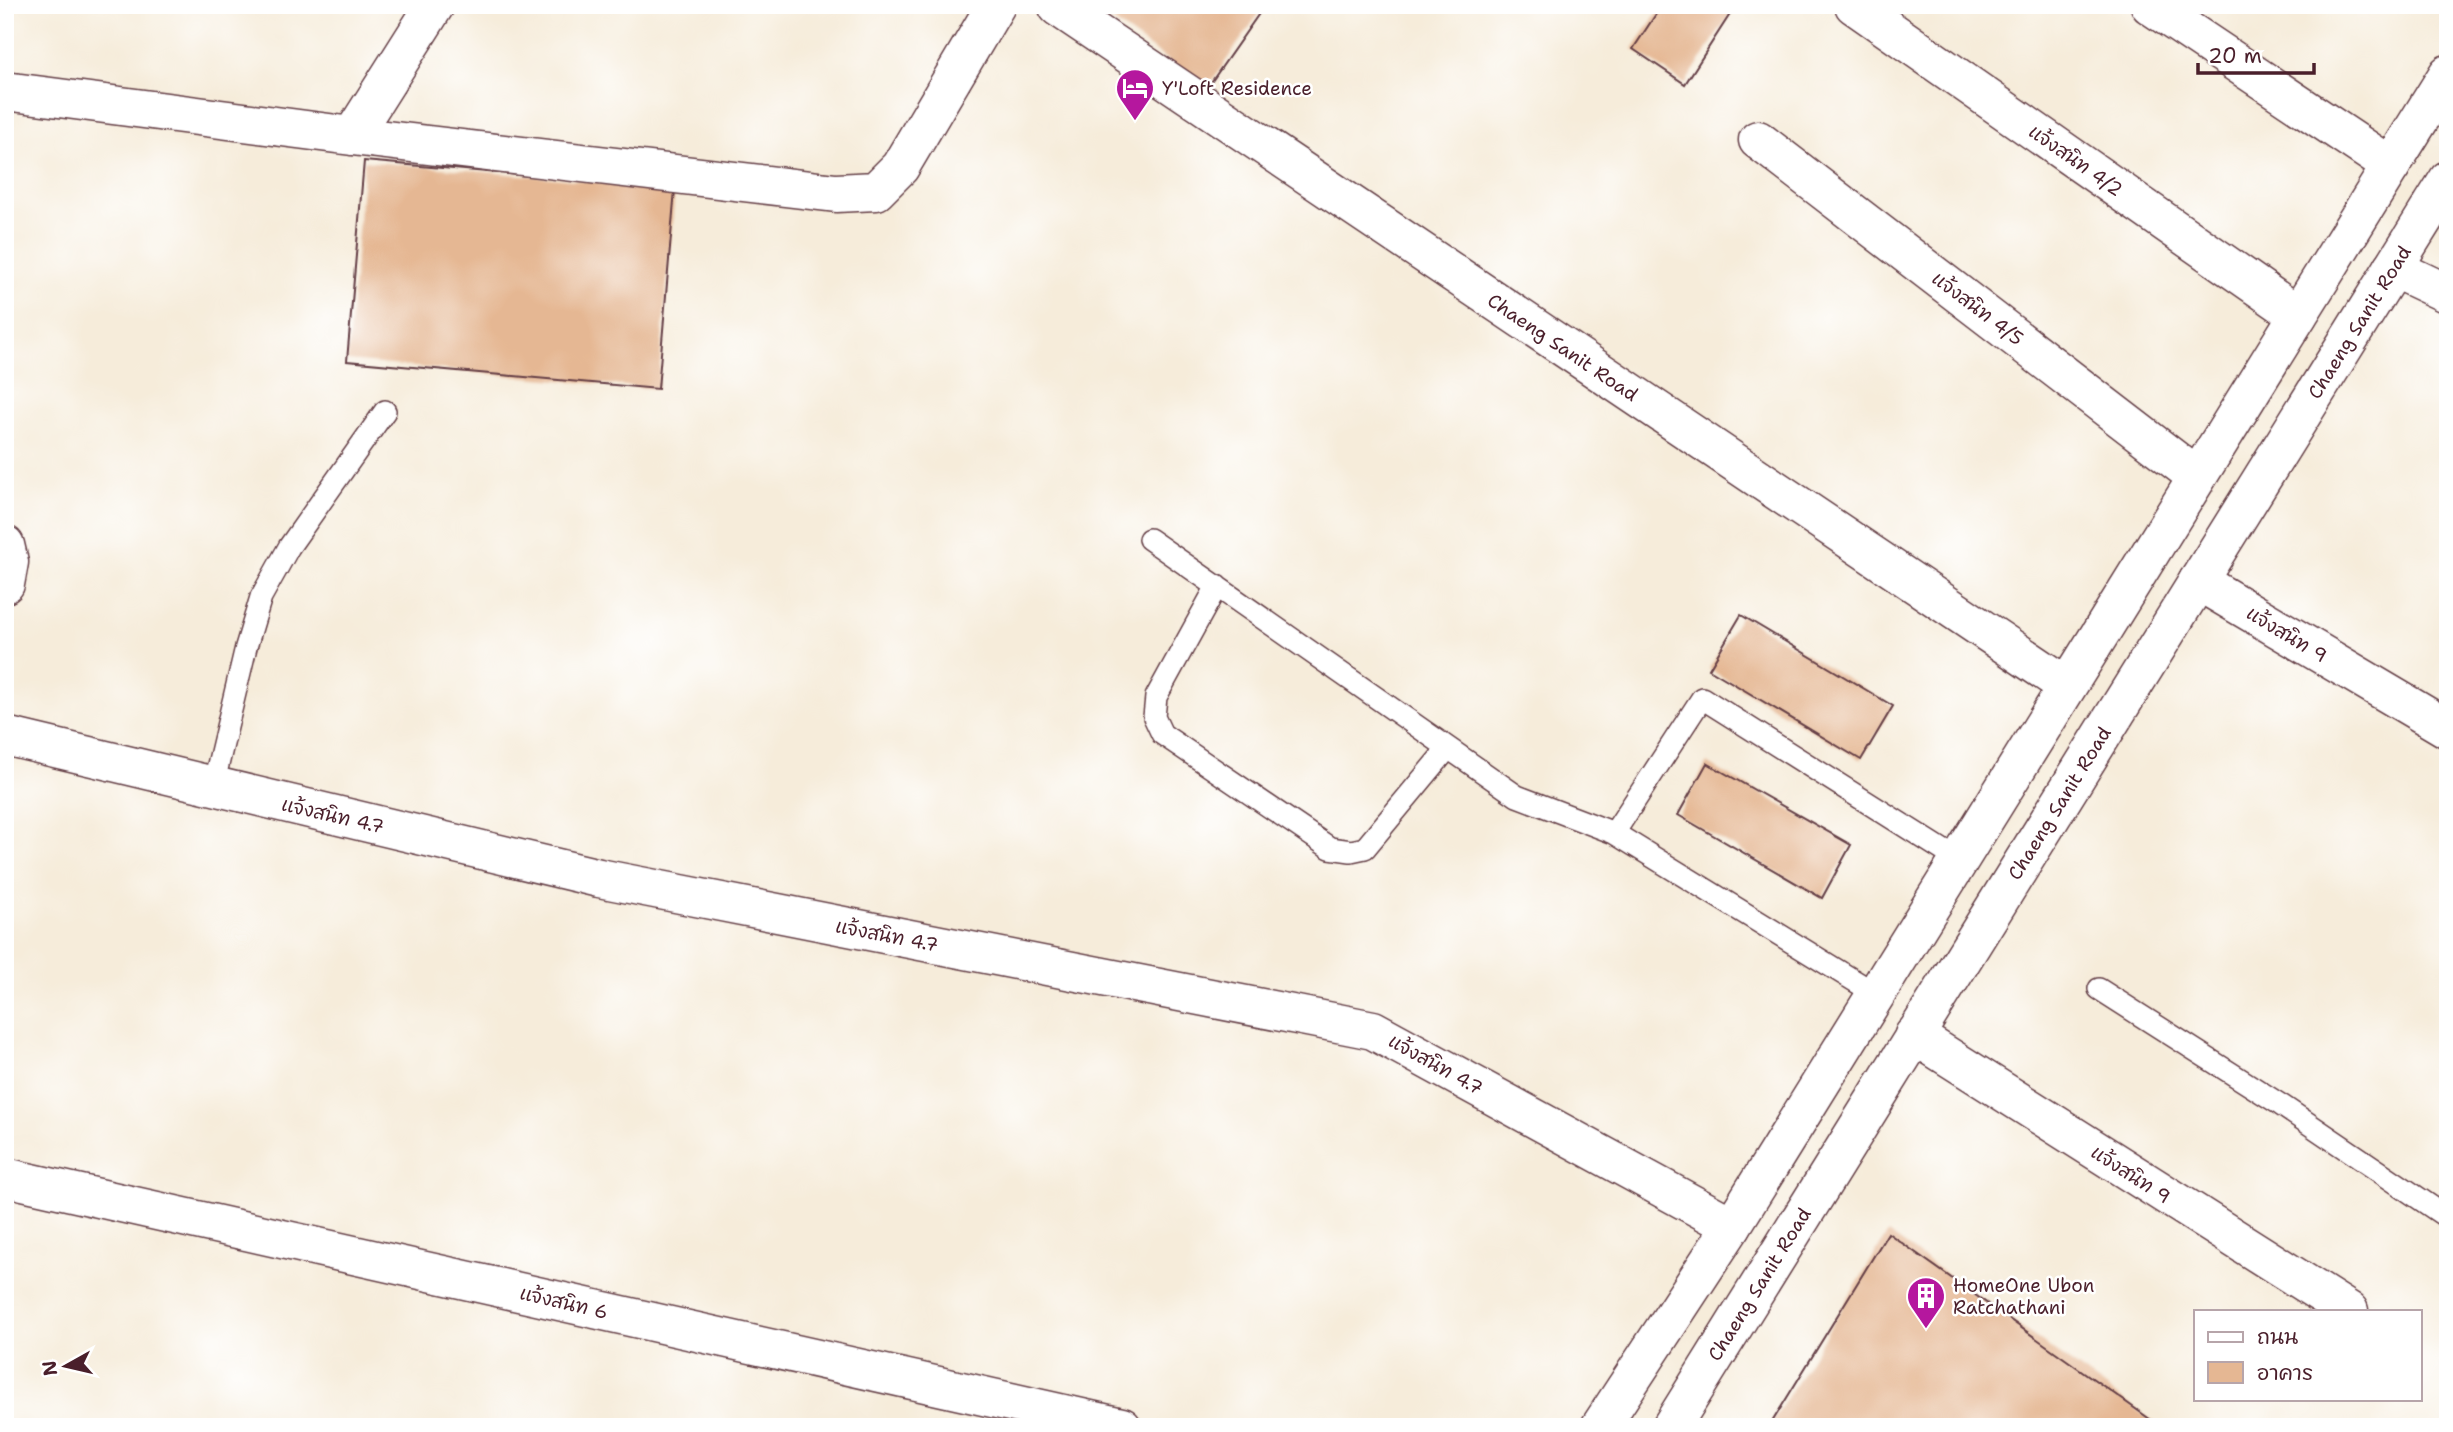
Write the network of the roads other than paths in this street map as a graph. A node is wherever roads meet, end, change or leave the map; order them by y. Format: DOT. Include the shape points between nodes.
graph roads {
  1 [pos="435,5"];
  2 [pos="996,5"];
  3 [pos="1854,5"];
  4 [pos="2150,5"];
  5 [pos="1058,7"];
  6 [pos="2448,74"];
  7 [pos="5,90"];
  8 [pos="352,136"];
  9 [pos="1758,140"];
  10 [pos="2390,166"];
  11 [pos="2448,180"];
  12 [pos="2393,268"];
  13 [pos="2448,294"];
  14 [pos="2298,315"];
  15 [pos="385,411"];
  16 [pos="2197,477"];
  17 [pos="1149,539"];
  18 [pos="5,545"];
  19 [pos="2198,581"];
  20 [pos="5,584"];
  21 [pos="1217,586"];
  22 [pos="2067,686"];
  23 [pos="2448,729"];
  24 [pos="5,736"];
  25 [pos="1448,748"];
  26 [pos="213,786"];
  27 [pos="1614,833"];
  28 [pos="1960,860"];
  29 [pos="2099,989"];
  30 [pos="1876,994"];
  31 [pos="1914,1035"];
  32 [pos="5,1177"];
  33 [pos="2448,1218"];
  34 [pos="1732,1226"];
  35 [pos="2346,1310"];
  36 [pos="1122,1427"];
  37 [pos="1600,1427"];
  38 [pos="1671,1427"];
  1 -- 8 [label="street"];
  2 -- 8 [label="street" via="900,167 876,191 836,193"];
  3 -- 14 [label="street, แจ้งสนิท 4/2"];
  4 -- 10 [label="street"];
  5 -- 22 [label="street, Chaeng Sanit Road"];
  6 -- 10 [label="street"];
  7 -- 8 [label="street"];
  9 -- 16 [label="street, แจ้งสนิท 4/5"];
  10 -- 14 [label="street"];
  11 -- 12 [label="street, Chaeng Sanit Road"];
  12 -- 13 [label="street"];
  12 -- 19 [label="street, Chaeng Sanit Road"];
  14 -- 16 [label="street"];
  15 -- 26 [label="lane" via="289,547 261,597"];
  16 -- 22 [label="street"];
  17 -- 21 [label="lane"];
  18 -- 20 [label="street" via="9,562"];
  19 -- 23 [label="street, แจ้งสนิท 9"];
  19 -- 31 [label="street, Chaeng Sanit Road"];
  21 -- 25 [label="lane"];
  21 -- 25 [label="lane" via="1156,698 1154,716 1162,734 1330,848 1351,851 1365,848"];
  22 -- 28 [label="street"];
  24 -- 26 [label="street, แจ้งสนิท 4.7"];
  25 -- 27 [label="lane" via="1517,796"];
  26 -- 34 [label="street, แจ้งสนิท 4.7" via="599,878 1373,1030"];
  27 -- 28 [label="lane" via="1702,698"];
  27 -- 30 [label="lane"];
  28 -- 30 [label="street"];
  29 -- 33 [label="lane"];
  30 -- 34 [label="street"];
  31 -- 35 [label="street, แจ้งสนิท 9"];
  31 -- 38 [label="street, Chaeng Sanit Road"];
  32 -- 36 [label="street, แจ้งสนิท 6"];
  34 -- 37 [label="street"];
}
